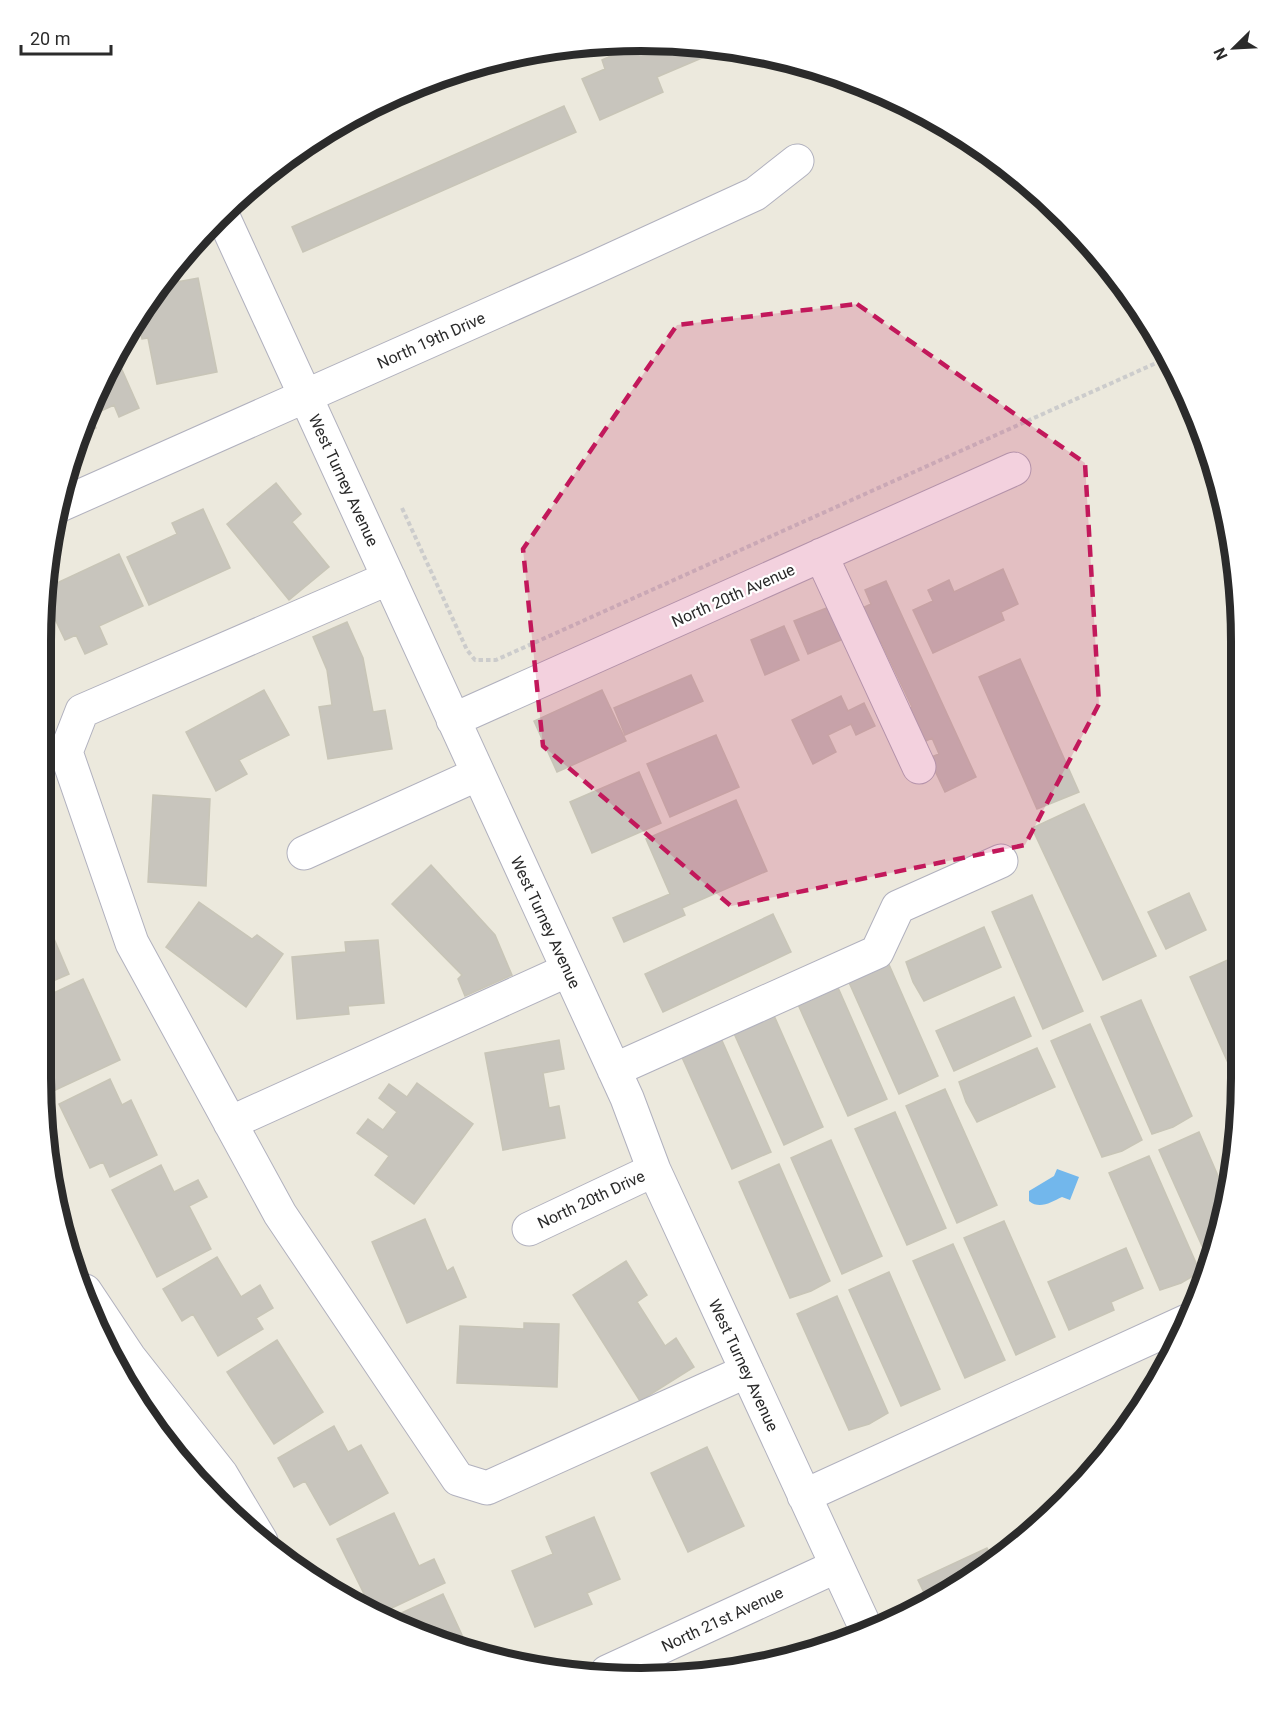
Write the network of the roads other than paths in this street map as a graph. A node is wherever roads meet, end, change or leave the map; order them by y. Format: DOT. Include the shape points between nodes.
graph roads {
  1 [pos="797,161"];
  2 [pos="224,224"];
  3 [pos="305,395"];
  4 [pos="1014,469"];
  5 [pos="68,502"];
  6 [pos="821,555"];
  7 [pos="389,578"];
  8 [pos="453,720"];
  9 [pos="919,767"];
  10 [pos="478,774"];
  11 [pos="304,853"];
  12 [pos="1001,861"];
  13 [pos="568,970"];
  14 [pos="614,1070"];
  15 [pos="230,1123"];
  16 [pos="654,1170"];
  17 [pos="529,1228"];
  18 [pos="101,1315"];
  19 [pos="1176,1326"];
  20 [pos="747,1371"];
  21 [pos="804,1496"];
  22 [pos="246,1517"];
  23 [pos="837,1566"];
  24 [pos="864,1624"];
  25 [pos="617,1667"];
  1 -- 3 [label="street, North 19th Drive" via="755,194"];
  2 -- 3 [label="street, West Turney Avenue"];
  3 -- 5 [label="street, North 19th Drive"];
  3 -- 7 [label="street, West Turney Avenue"];
  4 -- 6 [label="street, North 20th Avenue"];
  6 -- 8 [label="street, North 20th Avenue"];
  6 -- 9 [label="street"];
  7 -- 8 [label="street, West Turney Avenue"];
  7 -- 15 [label="street" via="82,711 66,752 132,943"];
  8 -- 10 [label="street, West Turney Avenue"];
  10 -- 11 [label="street"];
  10 -- 13 [label="street, West Turney Avenue"];
  12 -- 14 [label="street" via="898,907 877,952"];
  13 -- 14 [label="street, West Turney Avenue"];
  13 -- 15 [label="street"];
  14 -- 16 [label="street, West Turney Avenue"];
  15 -- 20 [label="street" via="280,1214 458,1479 487,1488"];
  16 -- 17 [label="street, North 20th Drive"];
  16 -- 20 [label="street, West Turney Avenue"];
  18 -- 22 [label="street" via="221,1474"];
  19 -- 21 [label="street"];
  20 -- 21 [label="street, West Turney Avenue"];
  21 -- 23 [label="street, West Turney Avenue"];
  23 -- 24 [label="street, West Turney Avenue"];
  23 -- 25 [label="street, North 21st Avenue"];
}
